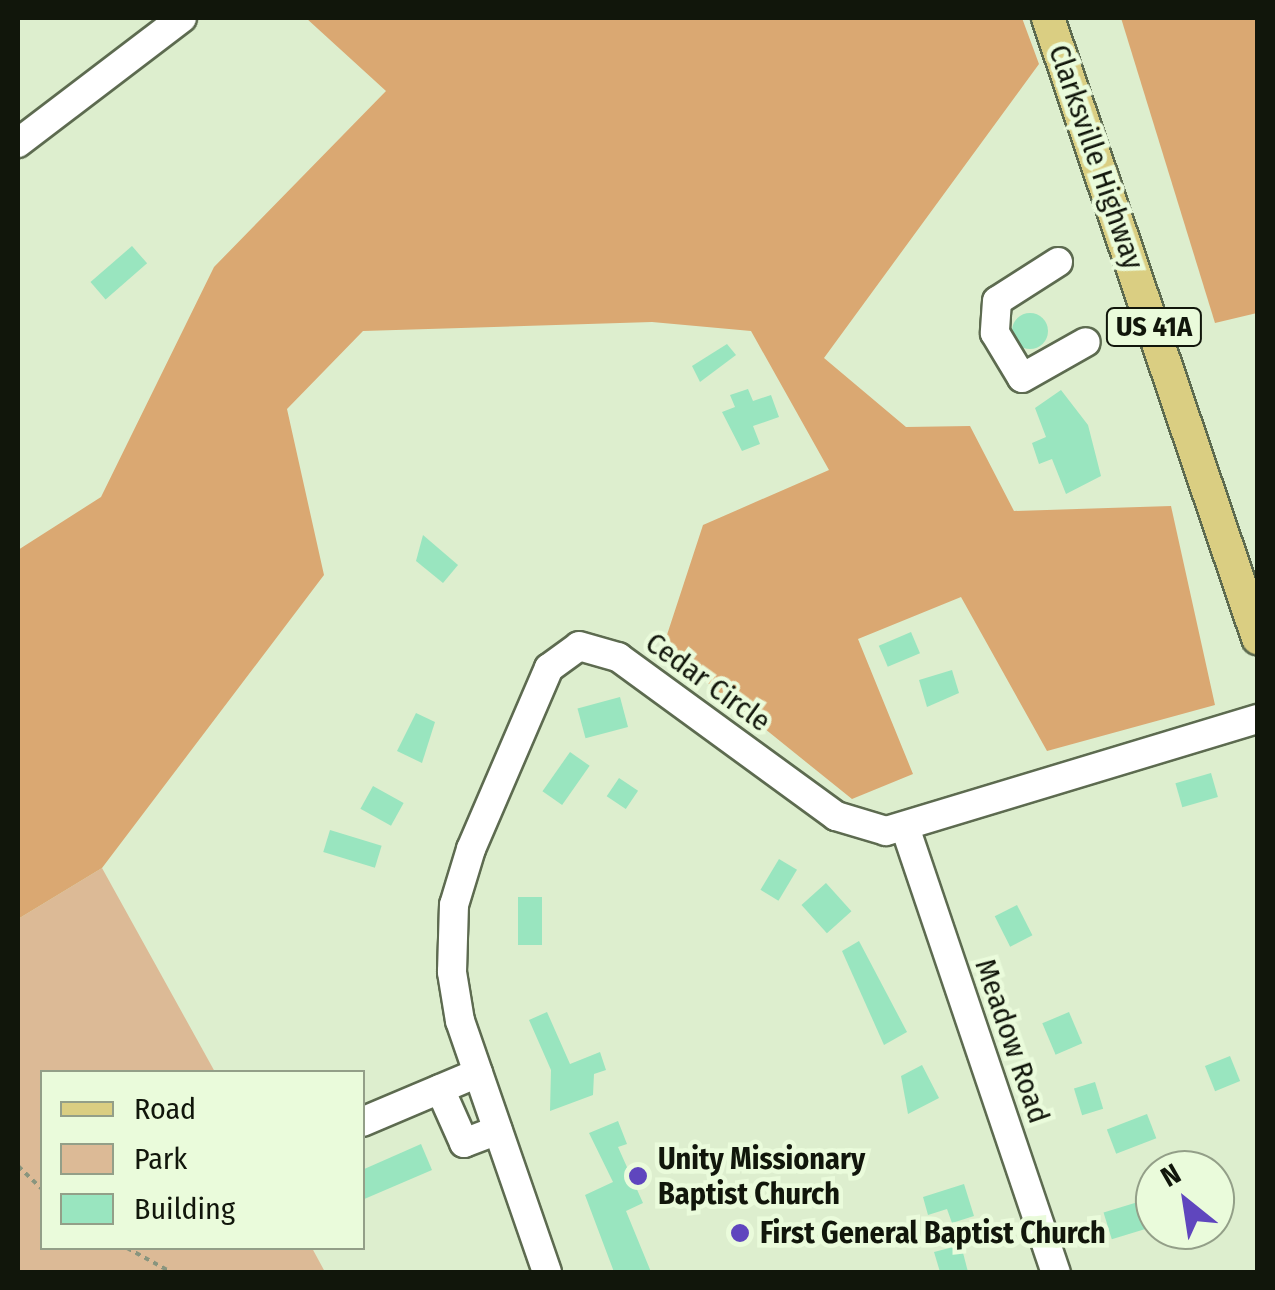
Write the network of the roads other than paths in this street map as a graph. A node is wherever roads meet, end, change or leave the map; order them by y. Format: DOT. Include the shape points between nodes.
graph roads {
  1 [pos="182,18"];
  2 [pos="1048,18"];
  3 [pos="18,143"];
  4 [pos="1058,262"];
  5 [pos="1086,342"];
  6 [pos="1258,638"];
  7 [pos="1258,718"];
  8 [pos="906,830"];
  9 [pos="478,1073"];
  10 [pos="440,1089"];
  11 [pos="365,1121"];
  12 [pos="498,1130"];
  13 [pos="548,1272"];
  14 [pos="1056,1272"];
  1 -- 3 [label="street"];
  2 -- 6 [label="main road, Clarksville Highway / US 41A"];
  4 -- 5 [label="street" via="997,301 995,333 1022,378"];
  7 -- 8 [label="street, Cedar Circle"];
  8 -- 9 [label="street, Cedar Circle" via="836,816 638,668 579,646 549,668 454,905 452,972"];
  8 -- 14 [label="street, Meadow Road"];
  9 -- 10 [label="street"];
  9 -- 12 [label="street, Cedar Circle"];
  10 -- 11 [label="street"];
  10 -- 12 [label="street" via="464,1143"];
  12 -- 13 [label="street, Cedar Circle"];
}
